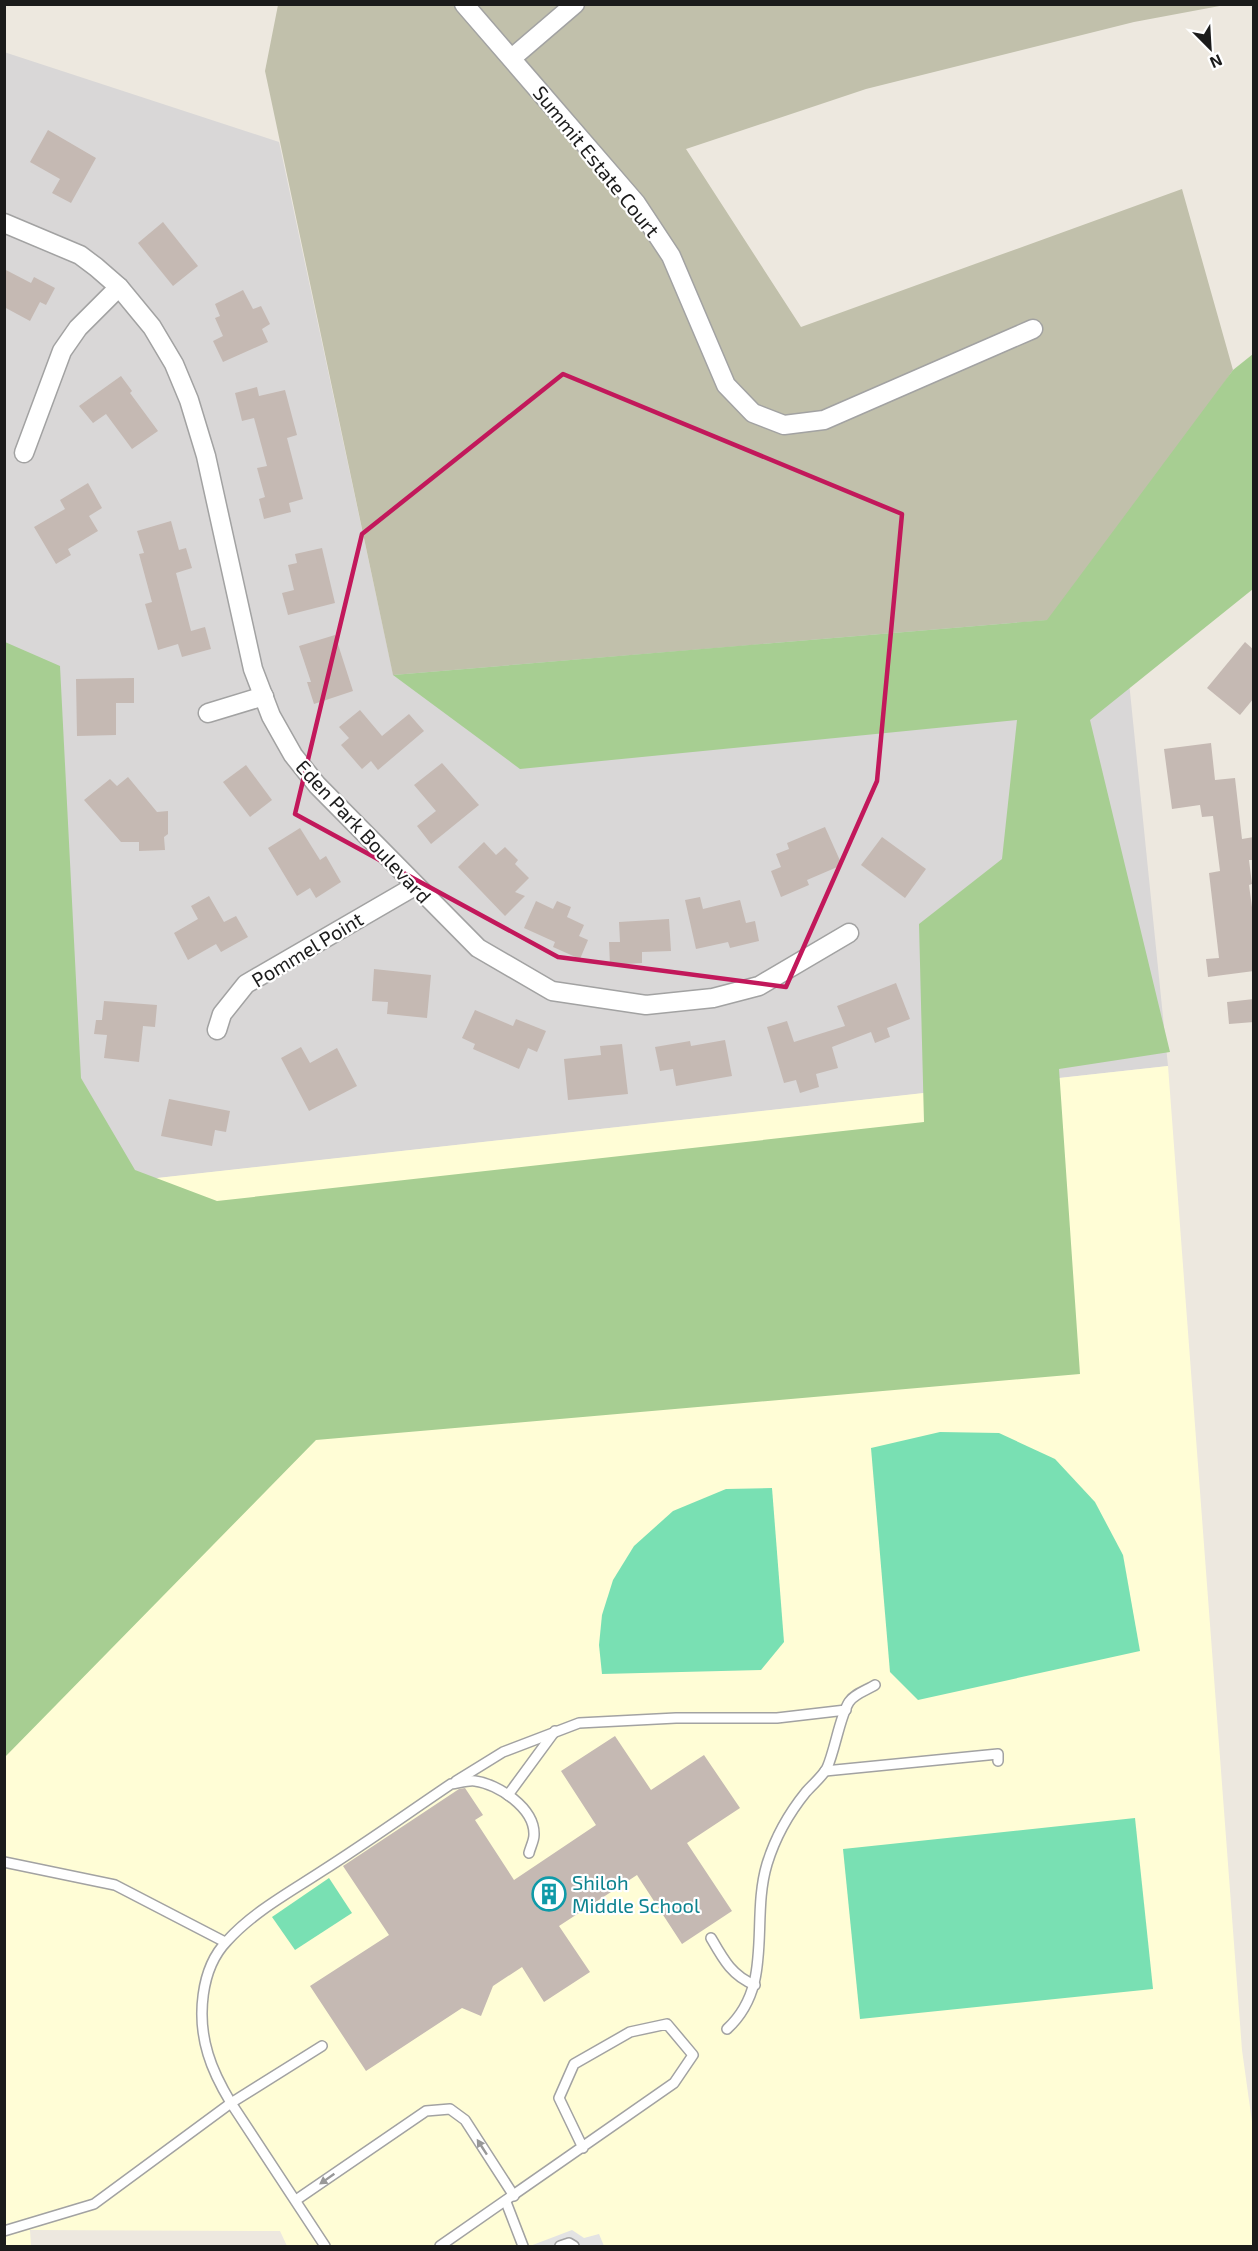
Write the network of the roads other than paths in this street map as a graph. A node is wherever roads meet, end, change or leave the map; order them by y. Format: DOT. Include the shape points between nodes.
graph roads {
  1 [pos="464,4"];
  2 [pos="575,4"];
  3 [pos="512,58"];
  4 [pos="4,223"];
  5 [pos="119,287"];
  6 [pos="1034,329"];
  7 [pos="24,453"];
  8 [pos="264,696"];
  9 [pos="208,713"];
  10 [pos="415,886"];
  11 [pos="849,933"];
  12 [pos="217,1030"];
  13 [pos="875,1685"];
  14 [pos="846,1710"];
  15 [pos="555,1731"];
  16 [pos="998,1761"];
  17 [pos="825,1771"];
  18 [pos="451,1784"];
  19 [pos="508,1795"];
  20 [pos="529,1853"];
  21 [pos="4,1862"];
  22 [pos="711,1938"];
  23 [pos="225,1942"];
  24 [pos="755,1985"];
  25 [pos="727,2029"];
  26 [pos="322,2046"];
  27 [pos="231,2103"];
  28 [pos="583,2148"];
  29 [pos="510,2199"];
  30 [pos="296,2200"];
  31 [pos="4,2231"];
  32 [pos="325,2247"];
  33 [pos="440,2247"];
  34 [pos="524,2247"];
  35 [pos="560,2247"];
  36 [pos="574,2247"];
  1 -- 3 [label="street, Summit Estate Court"];
  2 -- 3 [label="street"];
  3 -- 6 [label="street, Summit Estate Court" via="636,204 671,256 726,384 753,413 784,425 824,420"];
  4 -- 5 [label="street, Eden Park Boulevard" via="80,255"];
  5 -- 7 [label="street" via="78,328 63,351"];
  5 -- 8 [label="street, Eden Park Boulevard" via="152,327 189,400 223,529 253,669"];
  8 -- 9 [label="street"];
  8 -- 10 [label="street, Eden Park Boulevard" via="293,755"];
  10 -- 11 [label="street, Eden Park Boulevard" via="478,948 552,991 646,1005 713,998 759,986"];
  10 -- 12 [label="street, Pommel Point" via="246,984 222,1014"];
  13 -- 14 [label="lane" via="857,1694"];
  14 -- 15 [label="lane" via="777,1718 579,1723"];
  14 -- 17 [label="lane"];
  15 -- 18 [label="lane" via="503,1752"];
  15 -- 19 [label="lane"];
  16 -- 17 [label="lane" via="998,1754"];
  17 -- 24 [label="lane" via="786,1818 767,1864 759,1903"];
  18 -- 19 [label="lane" via="473,1780"];
  18 -- 23 [label="lane" via="260,1912"];
  19 -- 20 [label="lane" via="530,1819 534,1835"];
  21 -- 23 [label="lane" via="115,1886"];
  22 -- 24 [label="lane" via="731,1971"];
  23 -- 27 [label="lane" via="202,1994 203,2027 207,2054"];
  24 -- 25 [label="lane" via="745,2010"];
  26 -- 27 [label="lane"];
  27 -- 30 [label="lane"];
  27 -- 31 [label="lane" via="94,2204"];
  28 -- 28 [label="lane" via="674,2083 693,2055 668,2024 630,2032 574,2064 559,2098"];
  28 -- 29 [label="lane"];
  29 -- 30 [label="lane, one-way" via="465,2120 450,2109 426,2111"];
  29 -- 33 [label="lane"];
  29 -- 34 [label="lane"];
  30 -- 32 [label="lane"];
  35 -- 36 [label="lane" via="569,2243"];
}
